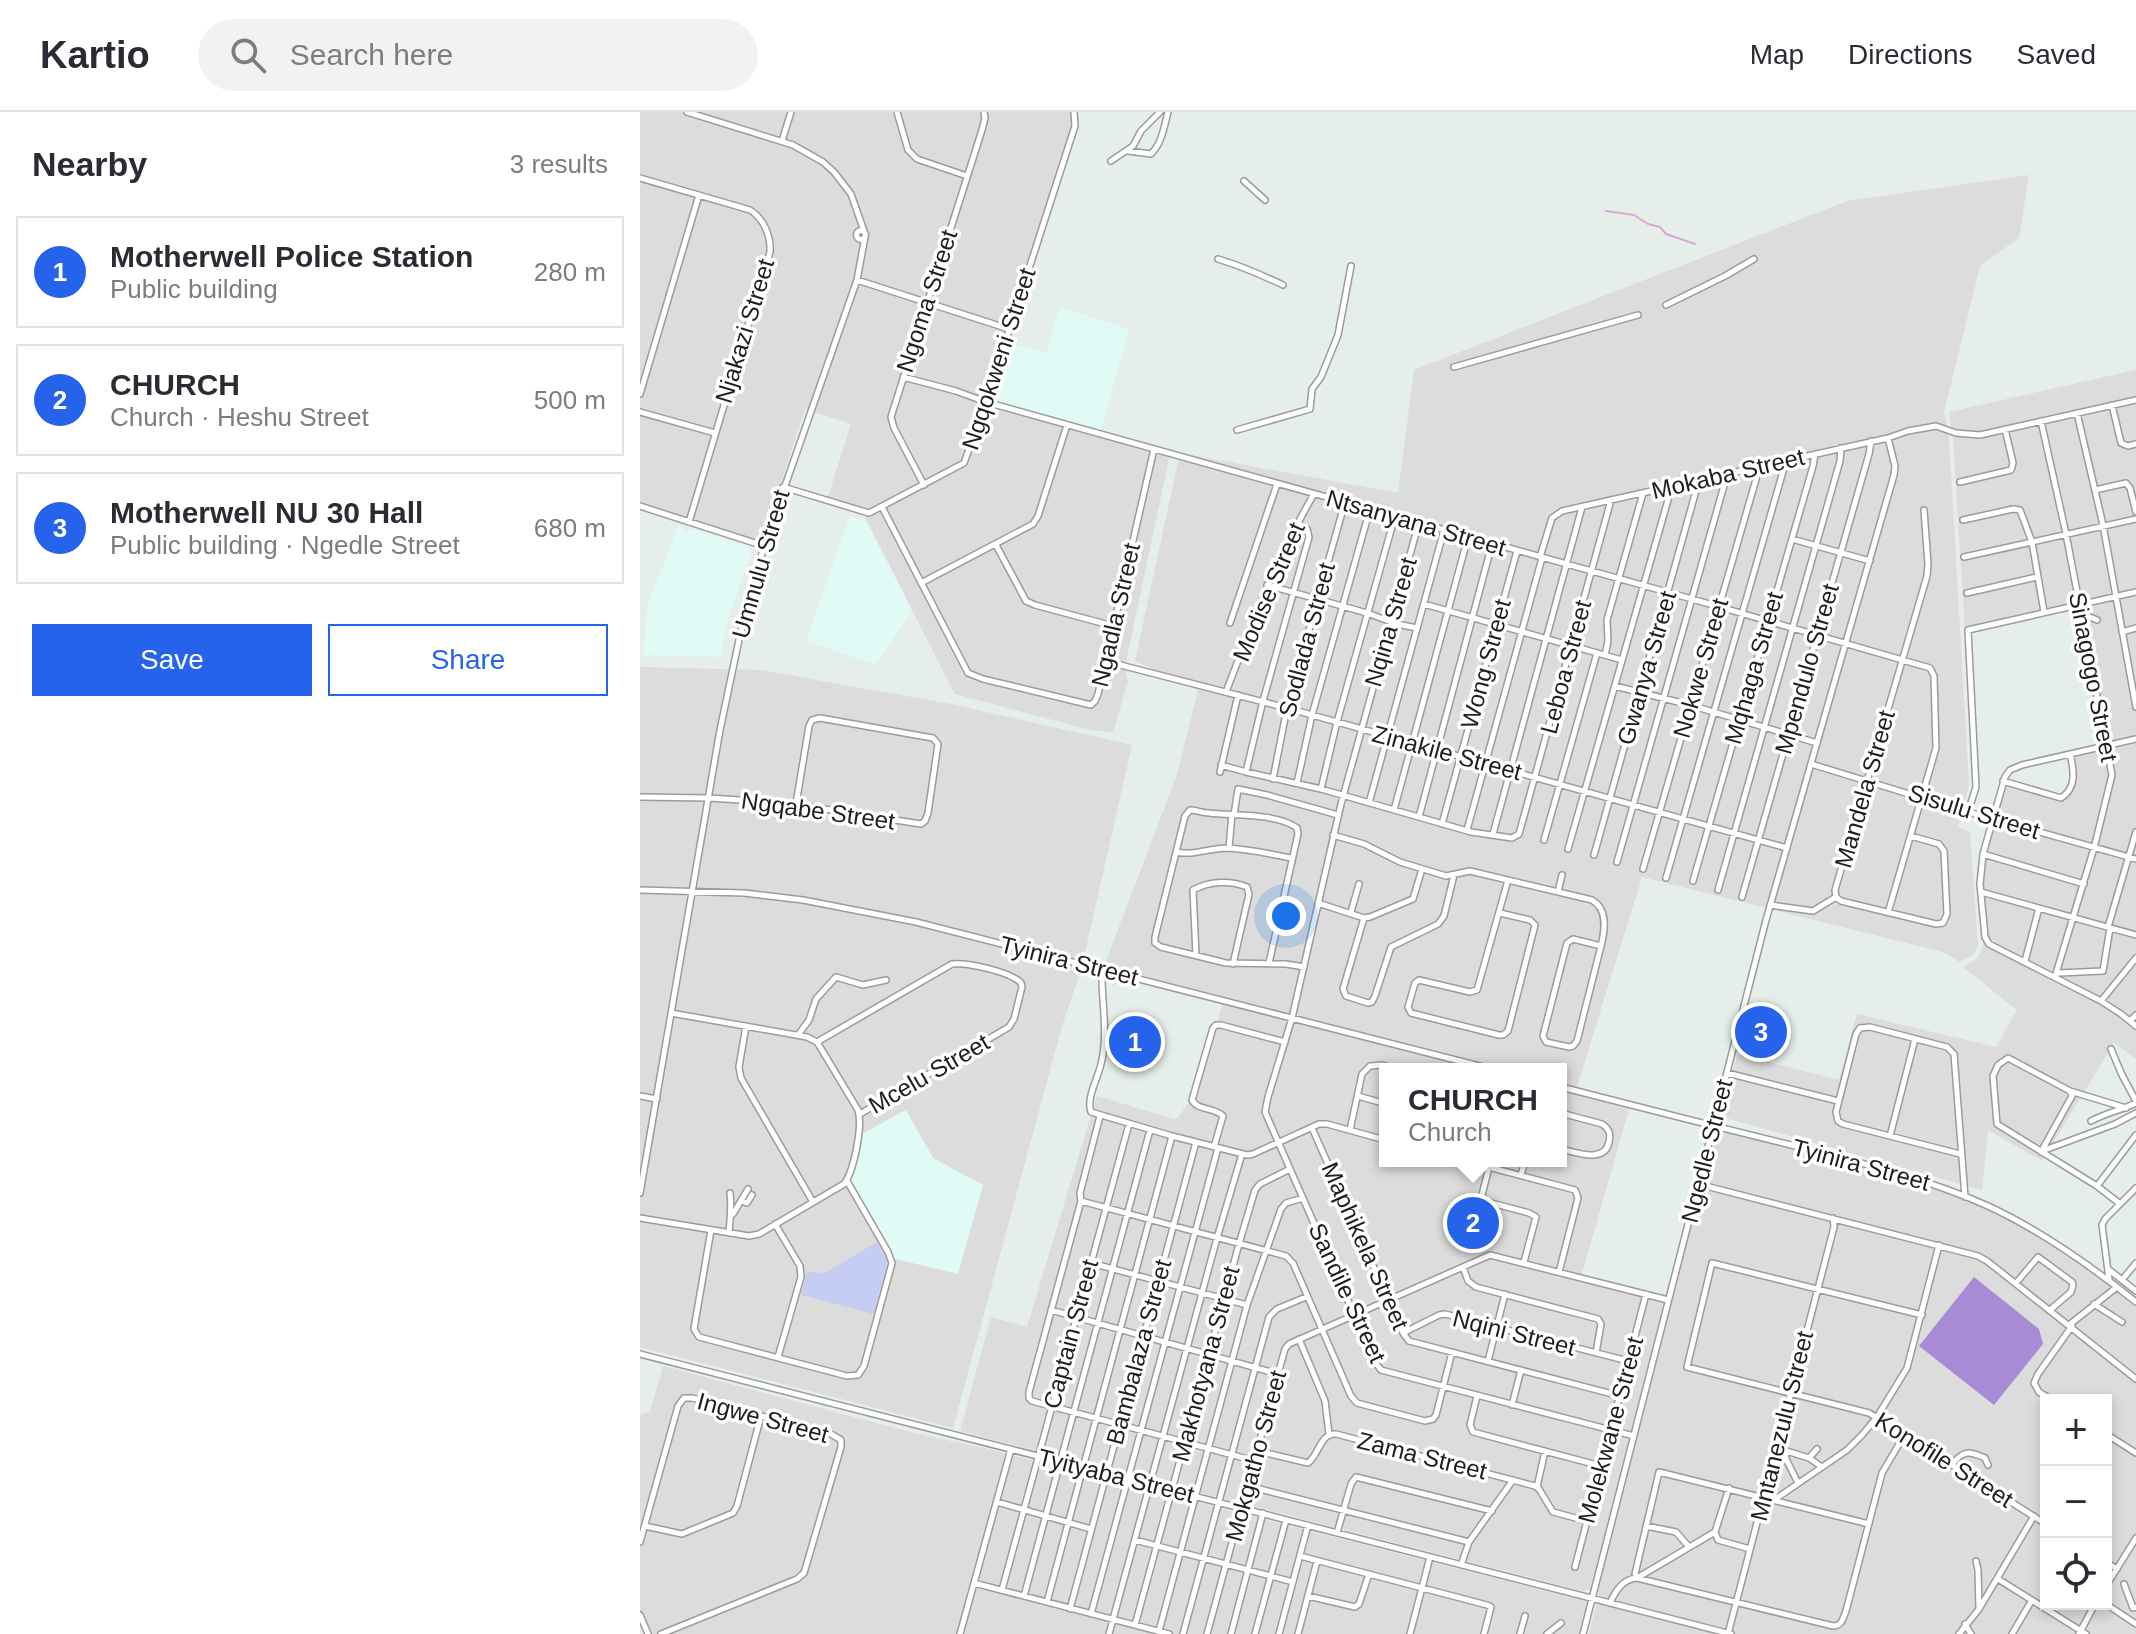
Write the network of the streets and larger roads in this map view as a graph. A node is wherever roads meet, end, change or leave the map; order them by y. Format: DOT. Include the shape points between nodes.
graph roads {
  1 [pos="687,112"];
  2 [pos="791,112"];
  3 [pos="897,112"];
  4 [pos="984,112"];
  5 [pos="1074,112"];
  6 [pos="1160,112"];
  7 [pos="1168,112"];
  8 [pos="782,141"];
  9 [pos="1128,151"];
  10 [pos="1111,161"];
  11 [pos="967,176"];
  12 [pos="640,178"];
  13 [pos="1244,181"];
  14 [pos="699,195"];
  15 [pos="1265,200"];
  16 [pos="1218,259"];
  17 [pos="1754,259"];
  18 [pos="1351,266"];
  19 [pos="857,280"];
  20 [pos="1283,285"];
  21 [pos="927,302"];
  22 [pos="1666,305"];
  23 [pos="1638,315"];
  24 [pos="1009,329"];
  25 [pos="1454,367"];
  26 [pos="903,377"];
  27 [pos="640,394"];
  28 [pos="2136,400"];
  29 [pos="986,402"];
  30 [pos="2112,405"];
  31 [pos="640,412"];
  32 [pos="2077,413"];
  33 [pos="2041,421"];
  34 [pos="1067,425"];
  35 [pos="2005,429"];
  36 [pos="1237,430"];
  37 [pos="715,433"];
  38 [pos="1888,438"];
  39 [pos="1871,441"];
  40 [pos="2136,444"];
  41 [pos="1841,448"];
  42 [pos="1154,449"];
  43 [pos="1815,454"];
  44 [pos="1786,461"];
  45 [pos="1757,467"];
  46 [pos="1727,475"];
  47 [pos="1699,480"];
  48 [pos="1960,482"];
  49 [pos="1277,484"];
  50 [pos="924,485"];
  51 [pos="1672,486"];
  52 [pos="783,487"];
  53 [pos="2095,490"];
  54 [pos="1643,493"];
  55 [pos="1314,494"];
  56 [pos="1611,500"];
  57 [pos="1345,502"];
  58 [pos="640,506"];
  59 [pos="882,507"];
  60 [pos="1582,507"];
  61 [pos="1370,509"];
  62 [pos="1924,510"];
  63 [pos="2136,512"];
  64 [pos="1395,516"];
  65 [pos="2136,519"];
  66 [pos="1963,520"];
  67 [pos="689,522"];
  68 [pos="1419,522"];
  69 [pos="1297,523"];
  70 [pos="2103,525"];
  71 [pos="1444,530"];
  72 [pos="2066,534"];
  73 [pos="1468,537"];
  74 [pos="1792,539"];
  75 [pos="2032,542"];
  76 [pos="1492,544"];
  77 [pos="996,545"];
  78 [pos="764,546"];
  79 [pos="1816,546"];
  80 [pos="1517,551"];
  81 [pos="1841,553"];
  82 [pos="1541,557"];
  83 [pos="1964,557"];
  84 [pos="1870,561"];
  85 [pos="1567,565"];
  86 [pos="1592,572"];
  87 [pos="2037,577"];
  88 [pos="1618,579"];
  89 [pos="921,583"];
  90 [pos="1267,585"];
  91 [pos="1644,586"];
  92 [pos="2136,592"];
  93 [pos="1293,593"];
  94 [pos="1668,593"];
  95 [pos="1967,593"];
  96 [pos="2115,596"];
  97 [pos="1692,599"];
  98 [pos="1318,600"];
  99 [pos="1424,604"];
  100 [pos="2079,605"];
  101 [pos="1343,606"];
  102 [pos="1719,607"];
  103 [pos="1449,611"];
  104 [pos="2044,612"];
  105 [pos="1367,613"];
  106 [pos="2080,613"];
  107 [pos="1743,614"];
  108 [pos="1473,617"];
  109 [pos="2097,620"];
  110 [pos="1392,621"];
  111 [pos="1768,621"];
  112 [pos="1230,623"];
  113 [pos="1498,624"];
  114 [pos="1113,626"];
  115 [pos="1417,628"];
  116 [pos="1793,628"];
  117 [pos="2136,628"];
  118 [pos="1522,632"];
  119 [pos="2122,632"];
  120 [pos="1818,635"];
  121 [pos="1547,638"];
  122 [pos="1846,643"];
  123 [pos="1571,645"];
  124 [pos="1597,653"];
  125 [pos="1605,655"];
  126 [pos="1622,660"];
  127 [pos="1902,660"];
  128 [pos="1105,661"];
  129 [pos="1615,686"];
  130 [pos="1226,692"];
  131 [pos="1640,692"];
  132 [pos="1238,695"];
  133 [pos="1665,698"];
  134 [pos="1263,701"];
  135 [pos="2136,704"];
  136 [pos="1690,705"];
  137 [pos="1287,708"];
  138 [pos="1714,713"];
  139 [pos="1312,715"];
  140 [pos="1739,719"];
  141 [pos="1337,722"];
  142 [pos="1764,727"];
  143 [pos="1361,729"];
  144 [pos="1788,735"];
  145 [pos="1387,736"];
  146 [pos="2136,739"];
  147 [pos="1413,743"];
  148 [pos="1817,743"];
  149 [pos="2106,746"];
  150 [pos="1437,750"];
  151 [pos="2070,754"];
  152 [pos="1461,756"];
  153 [pos="1486,764"];
  154 [pos="1811,764"];
  155 [pos="1511,770"];
  156 [pos="1246,772"];
  157 [pos="1536,777"];
  158 [pos="1273,779"];
  159 [pos="1867,780"];
  160 [pos="2003,781"];
  161 [pos="1297,783"];
  162 [pos="1560,784"];
  163 [pos="1321,789"];
  164 [pos="1585,791"];
  165 [pos="1343,796"];
  166 [pos="1922,796"];
  167 [pos="640,797"];
  168 [pos="709,798"];
  169 [pos="1610,798"];
  170 [pos="1369,803"];
  171 [pos="796,804"];
  172 [pos="1634,804"];
  173 [pos="1394,810"];
  174 [pos="1659,812"];
  175 [pos="1968,812"];
  176 [pos="1233,815"];
  177 [pos="1338,815"];
  178 [pos="1419,817"];
  179 [pos="1684,818"];
  180 [pos="1993,819"];
  181 [pos="1442,824"];
  182 [pos="1708,825"];
  183 [pos="1467,830"];
  184 [pos="1733,832"];
  185 [pos="2136,832"];
  186 [pos="1493,834"];
  187 [pos="1333,835"];
  188 [pos="1911,836"];
  189 [pos="1758,839"];
  190 [pos="1544,840"];
  191 [pos="1229,848"];
  192 [pos="1787,848"];
  193 [pos="2094,848"];
  194 [pos="1568,849"];
  195 [pos="1176,852"];
  196 [pos="1983,854"];
  197 [pos="1594,855"];
  198 [pos="1291,858"];
  199 [pos="2132,858"];
  200 [pos="1617,862"];
  201 [pos="1422,869"];
  202 [pos="1643,869"];
  203 [pos="1454,875"];
  204 [pos="1562,875"];
  205 [pos="1666,878"];
  206 [pos="1508,880"];
  207 [pos="1693,881"];
  208 [pos="1359,884"];
  209 [pos="2084,884"];
  210 [pos="640,890"];
  211 [pos="1718,890"];
  212 [pos="692,891"];
  213 [pos="1558,892"];
  214 [pos="1981,892"];
  215 [pos="1742,897"];
  216 [pos="1836,897"];
  217 [pos="1318,903"];
  218 [pos="1770,905"];
  219 [pos="2039,908"];
  220 [pos="1351,912"];
  221 [pos="1500,913"];
  222 [pos="1888,913"];
  223 [pos="2073,917"];
  224 [pos="1364,918"];
  225 [pos="2109,928"];
  226 [pos="2136,935"];
  227 [pos="1601,946"];
  228 [pos="1196,955"];
  229 [pos="2136,958"];
  230 [pos="2025,961"];
  231 [pos="1269,963"];
  232 [pos="1233,964"];
  233 [pos="1304,967"];
  234 [pos="1102,970"];
  235 [pos="2057,975"];
  236 [pos="886,980"];
  237 [pos="2101,1001"];
  238 [pos="671,1013"];
  239 [pos="2136,1015"];
  240 [pos="1292,1018"];
  241 [pos="2130,1021"];
  242 [pos="746,1026"];
  243 [pos="2136,1026"];
  244 [pos="798,1035"];
  245 [pos="1915,1039"];
  246 [pos="817,1042"];
  247 [pos="1285,1042"];
  248 [pos="2111,1049"];
  249 [pos="1468,1063"];
  250 [pos="1379,1066"];
  251 [pos="1727,1073"];
  252 [pos="1567,1089"];
  253 [pos="2070,1091"];
  254 [pos="640,1096"];
  255 [pos="1358,1096"];
  256 [pos="657,1099"];
  257 [pos="1838,1101"];
  258 [pos="1379,1102"];
  259 [pos="2136,1102"];
  260 [pos="2126,1108"];
  261 [pos="2136,1113"];
  262 [pos="860,1114"];
  263 [pos="1567,1115"];
  264 [pos="1100,1116"];
  265 [pos="2091,1121"];
  266 [pos="1129,1124"];
  267 [pos="1713,1126"];
  268 [pos="1312,1128"];
  269 [pos="1150,1130"];
  270 [pos="1350,1130"];
  271 [pos="2136,1135"];
  272 [pos="1172,1136"];
  273 [pos="1890,1136"];
  274 [pos="1379,1138"];
  275 [pos="1196,1142"];
  276 [pos="1278,1142"];
  277 [pos="1216,1148"];
  278 [pos="1567,1150"];
  279 [pos="2041,1152"];
  280 [pos="1242,1154"];
  281 [pos="1960,1154"];
  282 [pos="1489,1167"];
  283 [pos="1523,1167"];
  284 [pos="1290,1169"];
  285 [pos="1521,1175"];
  286 [pos="847,1181"];
  287 [pos="1698,1184"];
  288 [pos="2097,1186"];
  289 [pos="2136,1188"];
  290 [pos="750,1192"];
  291 [pos="640,1193"];
  292 [pos="730,1193"];
  293 [pos="1965,1197"];
  294 [pos="1303,1198"];
  295 [pos="1081,1201"];
  296 [pos="813,1202"];
  297 [pos="2119,1203"];
  298 [pos="1106,1207"];
  299 [pos="1127,1213"];
  300 [pos="732,1215"];
  301 [pos="640,1218"];
  302 [pos="1833,1218"];
  303 [pos="1150,1219"];
  304 [pos="775,1224"];
  305 [pos="1173,1225"];
  306 [pos="711,1230"];
  307 [pos="1195,1232"];
  308 [pos="729,1233"];
  309 [pos="1217,1238"];
  310 [pos="1239,1244"];
  311 [pos="1939,1245"];
  312 [pos="1265,1251"];
  313 [pos="1524,1262"];
  314 [pos="1091,1263"];
  315 [pos="2136,1263"];
  316 [pos="1463,1267"];
  317 [pos="1113,1269"];
  318 [pos="2108,1269"];
  319 [pos="1559,1272"];
  320 [pos="1135,1275"];
  321 [pos="2109,1280"];
  322 [pos="2122,1280"];
  323 [pos="1158,1281"];
  324 [pos="2016,1283"];
  325 [pos="1180,1287"];
  326 [pos="2117,1287"];
  327 [pos="1817,1289"];
  328 [pos="2135,1289"];
  329 [pos="1202,1293"];
  330 [pos="1505,1294"];
  331 [pos="1646,1294"];
  332 [pos="1306,1297"];
  333 [pos="1224,1299"];
  334 [pos="1388,1300"];
  335 [pos="1668,1300"];
  336 [pos="2136,1302"];
  337 [pos="2094,1304"];
  338 [pos="1247,1305"];
  339 [pos="1051,1310"];
  340 [pos="2050,1310"];
  341 [pos="1355,1315"];
  342 [pos="1922,1315"];
  343 [pos="1076,1317"];
  344 [pos="2122,1322"];
  345 [pos="1098,1323"];
  346 [pos="2071,1326"];
  347 [pos="1496,1328"];
  348 [pos="1120,1329"];
  349 [pos="1321,1330"];
  350 [pos="1403,1333"];
  351 [pos="1143,1336"];
  352 [pos="1299,1339"];
  353 [pos="1166,1342"];
  354 [pos="1187,1348"];
  355 [pos="1452,1352"];
  356 [pos="1596,1353"];
  357 [pos="640,1354"];
  358 [pos="1209,1354"];
  359 [pos="778,1357"];
  360 [pos="1231,1360"];
  361 [pos="1488,1361"];
  362 [pos="1628,1361"];
  363 [pos="1255,1367"];
  364 [pos="1521,1370"];
  365 [pos="1278,1374"];
  366 [pos="2136,1379"];
  367 [pos="1443,1387"];
  368 [pos="1791,1393"];
  369 [pos="2043,1394"];
  370 [pos="1477,1396"];
  371 [pos="1620,1396"];
  372 [pos="1512,1405"];
  373 [pos="1052,1406"];
  374 [pos="1074,1413"];
  375 [pos="761,1416"];
  376 [pos="1877,1417"];
  377 [pos="1095,1419"];
  378 [pos="1119,1426"];
  379 [pos="1611,1430"];
  380 [pos="1142,1431"];
  381 [pos="1329,1434"];
  382 [pos="1905,1434"];
  383 [pos="1634,1436"];
  384 [pos="1163,1437"];
  385 [pos="2112,1438"];
  386 [pos="1185,1443"];
  387 [pos="1777,1448"];
  388 [pos="1011,1449"];
  389 [pos="1208,1449"];
  390 [pos="1817,1449"];
  391 [pos="1784,1450"];
  392 [pos="1258,1451"];
  393 [pos="1545,1451"];
  394 [pos="2136,1453"];
  395 [pos="1232,1455"];
  396 [pos="1038,1456"];
  397 [pos="1809,1458"];
  398 [pos="1255,1461"];
  399 [pos="1061,1462"];
  400 [pos="1952,1464"];
  401 [pos="1988,1465"];
  402 [pos="1601,1466"];
  403 [pos="1083,1467"];
  404 [pos="1822,1467"];
  405 [pos="1106,1473"];
  406 [pos="1128,1479"];
  407 [pos="1513,1480"];
  408 [pos="1798,1483"];
  409 [pos="1150,1485"];
  410 [pos="1248,1486"];
  411 [pos="1537,1487"];
  412 [pos="1729,1488"];
  413 [pos="1173,1490"];
  414 [pos="1195,1496"];
  415 [pos="1764,1497"];
  416 [pos="1774,1500"];
  417 [pos="997,1502"];
  418 [pos="1220,1502"];
  419 [pos="1242,1508"];
  420 [pos="1024,1509"];
  421 [pos="1344,1510"];
  422 [pos="1492,1511"];
  423 [pos="1263,1513"];
  424 [pos="1046,1515"];
  425 [pos="2034,1516"];
  426 [pos="1286,1520"];
  427 [pos="2040,1520"];
  428 [pos="1587,1521"];
  429 [pos="1068,1523"];
  430 [pos="1869,1524"];
  431 [pos="1308,1525"];
  432 [pos="645,1526"];
  433 [pos="1645,1526"];
  434 [pos="1091,1529"];
  435 [pos="1715,1532"];
  436 [pos="1337,1533"];
  437 [pos="2136,1538"];
  438 [pos="1135,1540"];
  439 [pos="640,1542"];
  440 [pos="1469,1542"];
  441 [pos="1157,1546"];
  442 [pos="1689,1547"];
  443 [pos="1750,1549"];
  444 [pos="1180,1552"];
  445 [pos="1300,1556"];
  446 [pos="1430,1557"];
  447 [pos="1204,1559"];
  448 [pos="1317,1561"];
  449 [pos="1976,1561"];
  450 [pos="1226,1565"];
  451 [pos="1461,1565"];
  452 [pos="2112,1566"];
  453 [pos="1575,1567"];
  454 [pos="2117,1569"];
  455 [pos="1248,1570"];
  456 [pos="1369,1574"];
  457 [pos="1271,1577"];
  458 [pos="2112,1577"];
  459 [pos="1637,1578"];
  460 [pos="1998,1579"];
  461 [pos="1293,1582"];
  462 [pos="974,1583"];
  463 [pos="2124,1584"];
  464 [pos="1422,1588"];
  465 [pos="1002,1590"];
  466 [pos="1024,1596"];
  467 [pos="1308,1596"];
  468 [pos="1592,1598"];
  469 [pos="2032,1600"];
  470 [pos="1047,1602"];
  471 [pos="1737,1602"];
  472 [pos="1610,1603"];
  473 [pos="2136,1607"];
  474 [pos="2112,1608"];
  475 [pos="1070,1609"];
  476 [pos="1979,1609"];
  477 [pos="2092,1610"];
  478 [pos="1091,1614"];
  479 [pos="640,1615"];
  480 [pos="1525,1616"];
  481 [pos="1113,1620"];
  482 [pos="1965,1624"];
  483 [pos="2136,1624"];
  484 [pos="1135,1625"];
  485 [pos="1149,1631"];
  486 [pos="1159,1631"];
  487 [pos="2082,1633"];
  488 [pos="648,1634"];
  489 [pos="661,1634"];
  490 [pos="960,1634"];
  491 [pos="1109,1634"];
  492 [pos="1169,1634"];
  493 [pos="1183,1634"];
  494 [pos="1207,1634"];
  495 [pos="1231,1634"];
  496 [pos="1255,1634"];
  497 [pos="1279,1634"];
  498 [pos="1298,1634"];
  499 [pos="1410,1634"];
  500 [pos="1484,1634"];
  501 [pos="1520,1634"];
  502 [pos="1547,1634"];
  503 [pos="1558,1634"];
  504 [pos="1583,1634"];
  505 [pos="1729,1634"];
  506 [pos="1959,1634"];
  507 [pos="1971,1634"];
  508 [pos="2012,1634"];
  1 -- 8 [label="street, Umnulu Street"];
  2 -- 8 [label="street"];
  3 -- 11 [label="street" via="911,155"];
  4 -- 11 [label="street, Ngoma Street"];
  5 -- 24 [label="street, Ngqokweni Street" via="1075,126"];
  6 -- 9 [label="street"];
  7 -- 9 [label="street" via="1155,151"];
  8 -- 19 [label="street, Umnulu Street" via="808,152 851,194 863,247"];
  9 -- 10 [label="street"];
  11 -- 21 [label="street, Ngoma Street"];
  12 -- 14 [label="street, Njakazi Street"];
  13 -- 15 [label="street"];
  14 -- 27 [label="street"];
  14 -- 37 [label="street, Njakazi Street" via="754,212 770,241"];
  16 -- 20 [label="street"];
  17 -- 22 [label="street"];
  18 -- 36 [label="street" via="1338,335 1312,389 1310,409"];
  19 -- 21 [label="street"];
  19 -- 52 [label="street, Umnulu Street"];
  21 -- 24 [label="street"];
  21 -- 26 [label="street, Ngoma Street"];
  23 -- 25 [label="street"];
  24 -- 29 [label="street, Ngqokweni Street"];
  26 -- 29 [label="street, Ntsanyana Street"];
  26 -- 50 [label="street, Ngoma Street" via="891,417"];
  28 -- 30 [label="street, Mokaba Street"];
  29 -- 34 [label="street, Ntsanyana Street"];
  29 -- 50 [label="street, Ngqokweni Street" via="964,463"];
  30 -- 32 [label="street, Mokaba Street"];
  30 -- 40 [label="street" via="2121,443"];
  31 -- 37 [label="street"];
  32 -- 33 [label="street, Mokaba Street"];
  32 -- 53 [label="street"];
  33 -- 35 [label="street, Mokaba Street"];
  33 -- 72 [label="street, Sinagogo Street"];
  34 -- 42 [label="street, Ntsanyana Street"];
  34 -- 77 [label="street" via="1036,520"];
  35 -- 38 [label="street, Mokaba Street" via="1975,435 1931,426"];
  35 -- 48 [label="street" via="2011,470"];
  37 -- 67 [label="street, Njakazi Street"];
  38 -- 39 [label="street, Mokaba Street"];
  38 -- 84 [label="street, Ngedle Street" via="1895,470"];
  39 -- 41 [label="street, Mokaba Street"];
  39 -- 81 [label="street, Mpendulo Street"];
  41 -- 43 [label="street, Mokaba Street"];
  41 -- 79 [label="street"];
  42 -- 49 [label="street, Ntsanyana Street"];
  42 -- 114 [label="street, Ngadla Street"];
  43 -- 44 [label="street, Mokaba Street"];
  43 -- 74 [label="street, Mqhaga Street"];
  44 -- 45 [label="street, Mokaba Street"];
  44 -- 107 [label="street"];
  45 -- 46 [label="street, Mokaba Street"];
  45 -- 102 [label="street, Nokwe Street"];
  46 -- 47 [label="street, Mokaba Street"];
  46 -- 97 [label="street"];
  47 -- 51 [label="street, Mokaba Street"];
  47 -- 94 [label="street, Gwanya Street"];
  49 -- 55 [label="street, Ntsanyana Street"];
  49 -- 112 [label="street"];
  50 -- 59 [label="street, Ngqokweni Street"];
  51 -- 54 [label="street, Mokaba Street"];
  51 -- 91 [label="street"];
  52 -- 59 [label="street, Ngqokweni Street" via="866,513"];
  52 -- 78 [label="street, Umnulu Street"];
  53 -- 63 [label="street" via="2126,483"];
  53 -- 70 [label="street"];
  54 -- 56 [label="street, Mokaba Street"];
  54 -- 88 [label="street"];
  55 -- 57 [label="street, Ntsanyana Street"];
  55 -- 69 [label="street, Modise Street"];
  56 -- 60 [label="street, Mokaba Street"];
  56 -- 86 [label="street, Leboa Street"];
  57 -- 61 [label="street, Ntsanyana Street"];
  57 -- 98 [label="street, Sodlada Street"];
  58 -- 67 [label="street"];
  59 -- 89 [label="street, Ngadla Street"];
  60 -- 82 [label="street, Mokaba Street" via="1554,514"];
  60 -- 85 [label="street"];
  61 -- 64 [label="street, Ntsanyana Street"];
  61 -- 101 [label="street"];
  62 -- 127 [label="street, Mandela Street" via="1927,576"];
  64 -- 68 [label="street, Ntsanyana Street"];
  64 -- 105 [label="street"];
  65 -- 70 [label="street"];
  66 -- 75 [label="street" via="2017,509"];
  67 -- 78 [label="street"];
  68 -- 71 [label="street, Ntsanyana Street"];
  68 -- 110 [label="street, Nqina Street"];
  69 -- 90 [label="street, Modise Street"];
  69 -- 93 [label="street" via="1309,537"];
  70 -- 72 [label="street"];
  70 -- 96 [label="street"];
  71 -- 73 [label="street, Ntsanyana Street"];
  71 -- 99 [label="street"];
  72 -- 75 [label="street"];
  72 -- 100 [label="street, Sinagogo Street"];
  73 -- 76 [label="street, Ntsanyana Street"];
  73 -- 103 [label="street"];
  74 -- 79 [label="street"];
  74 -- 111 [label="street, Mqhaga Street"];
  75 -- 83 [label="street"];
  75 -- 87 [label="street"];
  76 -- 80 [label="street, Ntsanyana Street"];
  76 -- 108 [label="street"];
  77 -- 89 [label="street"];
  77 -- 114 [label="street" via="1026,601"];
  78 -- 168 [label="street, Umnulu Street" via="734,660"];
  79 -- 81 [label="street"];
  79 -- 116 [label="street"];
  80 -- 82 [label="street, Ntsanyana Street"];
  80 -- 113 [label="street, Wong Street"];
  81 -- 84 [label="street"];
  81 -- 120 [label="street, Mpendulo Street"];
  82 -- 85 [label="street, Ntsanyana Street"];
  82 -- 118 [label="street, Mokaba Street"];
  84 -- 122 [label="street, Ngedle Street"];
  85 -- 86 [label="street, Ntsanyana Street"];
  85 -- 121 [label="street"];
  86 -- 88 [label="street, Ntsanyana Street"];
  86 -- 123 [label="street, Leboa Street"];
  87 -- 95 [label="street"];
  87 -- 104 [label="street"];
  88 -- 91 [label="street, Ntsanyana Street"];
  88 -- 125 [label="street" via="1606,625"];
  89 -- 128 [label="street, Ngadla Street" via="972,676 1091,705"];
  90 -- 93 [label="street"];
  90 -- 130 [label="street, Modise Street"];
  91 -- 94 [label="street, Ntsanyana Street"];
  91 -- 126 [label="street"];
  92 -- 96 [label="street"];
  93 -- 98 [label="street"];
  93 -- 134 [label="street"];
  94 -- 97 [label="street, Ntsanyana Street"];
  94 -- 131 [label="street, Gwanya Street"];
  96 -- 100 [label="street"];
  96 -- 119 [label="street"];
  97 -- 102 [label="street, Ntsanyana Street"];
  97 -- 133 [label="street"];
  98 -- 101 [label="street"];
  98 -- 137 [label="street, Sodlada Street"];
  99 -- 103 [label="street"];
  99 -- 115 [label="street"];
  100 -- 104 [label="street"];
  100 -- 106 [label="street, Sinagogo Street"];
  101 -- 105 [label="street"];
  101 -- 139 [label="street"];
  102 -- 107 [label="street, Ntsanyana Street"];
  102 -- 136 [label="street, Nokwe Street"];
  103 -- 108 [label="street"];
  103 -- 147 [label="street"];
  104 -- 175 [label="street" via="1968,630 1976,787"];
  105 -- 110 [label="street"];
  105 -- 141 [label="street"];
  106 -- 109 [label="street"];
  106 -- 149 [label="street, Sinagogo Street"];
  107 -- 111 [label="street, Ntsanyana Street"];
  107 -- 138 [label="street"];
  108 -- 113 [label="street"];
  108 -- 150 [label="street"];
  110 -- 115 [label="street"];
  110 -- 143 [label="street, Nqina Street"];
  111 -- 116 [label="street, Ntsanyana Street"];
  111 -- 140 [label="street, Mqhaga Street"];
  113 -- 118 [label="street"];
  113 -- 152 [label="street, Wong Street"];
  114 -- 128 [label="street, Ngadla Street"];
  115 -- 145 [label="street"];
  116 -- 120 [label="street, Ntsanyana Street"];
  116 -- 142 [label="street"];
  117 -- 119 [label="street"];
  118 -- 121 [label="street"];
  118 -- 153 [label="street, Mokaba Street"];
  119 -- 135 [label="street"];
  120 -- 122 [label="street, Ntsanyana Street"];
  120 -- 144 [label="street, Mpendulo Street"];
  121 -- 123 [label="street"];
  121 -- 155 [label="street"];
  122 -- 127 [label="street, Ntsanyana Street"];
  122 -- 148 [label="street, Ngedle Street"];
  123 -- 124 [label="street"];
  123 -- 157 [label="street, Leboa Street"];
  124 -- 125 [label="street"];
  124 -- 162 [label="street"];
  125 -- 126 [label="street"];
  126 -- 129 [label="street"];
  127 -- 159 [label="street, Mandela Street"];
  127 -- 166 [label="street, Ntsanyana Street" via="1930,668 1934,676 1936,748"];
  128 -- 130 [label="street, Zinakile Street"];
  129 -- 131 [label="street"];
  129 -- 164 [label="street"];
  130 -- 132 [label="street, Zinakile Street"];
  131 -- 133 [label="street"];
  131 -- 169 [label="street, Gwanya Street"];
  132 -- 134 [label="street, Zinakile Street"];
  132 -- 156 [label="street" via="1220,768"];
  133 -- 136 [label="street"];
  133 -- 172 [label="street"];
  134 -- 137 [label="street, Zinakile Street"];
  134 -- 156 [label="street"];
  136 -- 138 [label="street"];
  136 -- 174 [label="street, Nokwe Street"];
  137 -- 139 [label="street, Zinakile Street"];
  137 -- 158 [label="street, Sodlada Street"];
  138 -- 140 [label="street"];
  138 -- 179 [label="street"];
  139 -- 141 [label="street, Zinakile Street"];
  139 -- 161 [label="street"];
  140 -- 142 [label="street"];
  140 -- 182 [label="street, Mqhaga Street"];
  141 -- 143 [label="street, Zinakile Street"];
  141 -- 163 [label="street"];
  142 -- 144 [label="street"];
  142 -- 184 [label="street"];
  143 -- 145 [label="street, Zinakile Street"];
  143 -- 165 [label="street, Nqina Street"];
  144 -- 148 [label="street"];
  144 -- 189 [label="street, Mpendulo Street"];
  145 -- 147 [label="street, Zinakile Street"];
  145 -- 170 [label="street"];
  146 -- 149 [label="street"];
  147 -- 150 [label="street, Zinakile Street"];
  147 -- 173 [label="street"];
  148 -- 154 [label="street, Ngedle Street"];
  149 -- 151 [label="street"];
  149 -- 193 [label="street, Sinagogo Street" via="2112,781"];
  150 -- 152 [label="street, Zinakile Street"];
  150 -- 178 [label="street"];
  151 -- 160 [label="street" via="2017,766"];
  151 -- 160 [label="street" via="2074,776 2066,796"];
  152 -- 153 [label="street, Zinakile Street"];
  152 -- 181 [label="street, Wong Street"];
  153 -- 155 [label="street, Zinakile Street"];
  153 -- 183 [label="street, Mokaba Street"];
  154 -- 159 [label="street, Sisulu Street"];
  154 -- 192 [label="street, Ngedle Street"];
  155 -- 157 [label="street, Zinakile Street"];
  155 -- 186 [label="street"];
  156 -- 158 [label="street"];
  157 -- 162 [label="street, Zinakile Street"];
  157 -- 186 [label="street, Leboa Street" via="1519,834"];
  158 -- 161 [label="street"];
  159 -- 166 [label="street, Sisulu Street"];
  159 -- 216 [label="street, Mandela Street"];
  160 -- 180 [label="street"];
  161 -- 163 [label="street"];
  162 -- 164 [label="street, Zinakile Street"];
  162 -- 190 [label="street"];
  163 -- 165 [label="street"];
  164 -- 169 [label="street, Zinakile Street"];
  164 -- 194 [label="street"];
  165 -- 170 [label="street"];
  165 -- 177 [label="street, Nqina Street"];
  166 -- 175 [label="street, Sisulu Street"];
  166 -- 188 [label="street"];
  167 -- 168 [label="street, Ngqabe Street"];
  168 -- 171 [label="street, Ngqabe Street"];
  168 -- 212 [label="street, Umnulu Street"];
  169 -- 172 [label="street, Zinakile Street"];
  169 -- 197 [label="street, Gwanya Street"];
  170 -- 173 [label="street"];
  171 -- 171 [label="street, Ngqabe Street" via="921,824 928,813 939,747 927,737 812,720"];
  172 -- 174 [label="street, Zinakile Street"];
  172 -- 200 [label="street"];
  173 -- 178 [label="street"];
  174 -- 179 [label="street, Zinakile Street"];
  174 -- 202 [label="street, Nokwe Street"];
  175 -- 180 [label="street, Sisulu Street"];
  176 -- 177 [label="street" via="1238,789"];
  176 -- 191 [label="street"];
  176 -- 195 [label="street" via="1188,810"];
  176 -- 198 [label="street" via="1294,825 1298,834"];
  177 -- 187 [label="street, Nqina Street"];
  178 -- 181 [label="street"];
  179 -- 182 [label="street, Zinakile Street"];
  179 -- 205 [label="street"];
  180 -- 193 [label="street, Sisulu Street"];
  180 -- 196 [label="street"];
  181 -- 183 [label="street"];
  182 -- 184 [label="street, Zinakile Street"];
  182 -- 207 [label="street, Mqhaga Street"];
  183 -- 186 [label="street"];
  184 -- 189 [label="street, Zinakile Street"];
  184 -- 211 [label="street"];
  185 -- 199 [label="street"];
  187 -- 201 [label="street"];
  187 -- 217 [label="street, Nqina Street"];
  188 -- 222 [label="street"];
  188 -- 222 [label="street, Mandela Street" via="1943,849 1947,917 1938,925"];
  189 -- 192 [label="street, Zinakile Street"];
  189 -- 215 [label="street, Mpendulo Street"];
  191 -- 195 [label="street"];
  191 -- 198 [label="street"];
  192 -- 218 [label="street, Ngedle Street"];
  193 -- 199 [label="street, Sisulu Street"];
  193 -- 209 [label="street, Sinagogo Street"];
  195 -- 228 [label="street" via="1154,940 1161,947"];
  196 -- 209 [label="street"];
  196 -- 214 [label="street"];
  198 -- 231 [label="street"];
  199 -- 225 [label="street"];
  201 -- 203 [label="street"];
  201 -- 224 [label="street" via="1413,899"];
  203 -- 206 [label="street" via="1470,871"];
  203 -- 224 [label="street" via="1442,921 1392,945 1370,1003 1346,996 1343,989"];
  204 -- 213 [label="street"];
  206 -- 213 [label="street"];
  206 -- 221 [label="street"];
  208 -- 220 [label="street"];
  209 -- 223 [label="street, Sinagogo Street"];
  210 -- 212 [label="street, Tyinira Street"];
  212 -- 234 [label="street, Tyinira Street" via="855,908"];
  212 -- 238 [label="street, Umnulu Street"];
  213 -- 227 [label="street" via="1598,903 1605,929"];
  214 -- 219 [label="street"];
  214 -- 230 [label="street" via="1987,941"];
  216 -- 218 [label="street" via="1813,911"];
  216 -- 222 [label="street, Mandela Street"];
  217 -- 220 [label="street"];
  217 -- 233 [label="street, Sandile Street"];
  218 -- 251 [label="street, Ngedle Street"];
  219 -- 223 [label="street"];
  219 -- 230 [label="street"];
  220 -- 224 [label="street"];
  221 -- 221 [label="street" via="1477,990 1419,980 1408,1007 1411,1013 1506,1034 1535,925"];
  223 -- 225 [label="street"];
  223 -- 235 [label="street, Sinagogo Street"];
  225 -- 226 [label="street"];
  225 -- 235 [label="street" via="2103,971"];
  227 -- 227 [label="street" via="1573,939 1567,943 1543,1036 1546,1042 1575,1044"];
  228 -- 232 [label="street"];
  228 -- 232 [label="street" via="1193,890 1213,883 1241,884 1249,894"];
  229 -- 237 [label="street"];
  230 -- 235 [label="street"];
  231 -- 232 [label="street"];
  231 -- 233 [label="street"];
  233 -- 240 [label="street, Sandile Street"];
  234 -- 240 [label="street, Tyinira Street"];
  234 -- 264 [label="street" via="1102,1058 1088,1107"];
  235 -- 237 [label="street"];
  236 -- 244 [label="street" via="863,985 836,977 816,999"];
  237 -- 241 [label="street"];
  238 -- 242 [label="street"];
  238 -- 256 [label="street, Umnulu Street"];
  239 -- 241 [label="street"];
  240 -- 247 [label="street, Sandile Street"];
  240 -- 249 [label="street, Tyinira Street"];
  241 -- 243 [label="street"];
  242 -- 244 [label="street"];
  242 -- 296 [label="street" via="741,1078"];
  244 -- 246 [label="street"];
  245 -- 257 [label="street" via="1860,1028"];
  245 -- 273 [label="street"];
  245 -- 281 [label="street" via="1947,1047 1954,1054"];
  246 -- 262 [label="street"];
  246 -- 262 [label="street, Mcelu Street" via="952,964 1011,975 1021,983 1009,1027"];
  247 -- 276 [label="street, Sandile Street" via="1265,1108"];
  247 -- 277 [label="street" via="1221,1025 1213,1028 1192,1100 1223,1116"];
  248 -- 259 [label="street"];
  250 -- 255 [label="street" via="1366,1068"];
  251 -- 257 [label="street"];
  251 -- 267 [label="street, Ngedle Street"];
  252 -- 267 [label="street, Tyinira Street"];
  253 -- 260 [label="street"];
  253 -- 279 [label="street"];
  253 -- 279 [label="street" via="2012,1059 1998,1065 1993,1076 1997,1124"];
  254 -- 256 [label="street"];
  255 -- 258 [label="street"];
  255 -- 270 [label="street"];
  256 -- 291 [label="street, Umnulu Street"];
  257 -- 273 [label="street" via="1835,1115 1840,1123"];
  259 -- 260 [label="street"];
  260 -- 265 [label="street"];
  261 -- 279 [label="street"];
  262 -- 286 [label="street"];
  263 -- 278 [label="street" via="1605,1126 1610,1136 1602,1153"];
  264 -- 266 [label="street"];
  264 -- 295 [label="street"];
  266 -- 269 [label="street"];
  266 -- 298 [label="street, Captain Street"];
  267 -- 287 [label="street, Ngedle Street"];
  267 -- 293 [label="street, Tyinira Street" via="1897,1173"];
  268 -- 270 [label="street" via="1323,1124"];
  268 -- 276 [label="street"];
  268 -- 334 [label="street, Maphikela Street"];
  269 -- 272 [label="street"];
  269 -- 299 [label="street"];
  270 -- 274 [label="street"];
  271 -- 288 [label="street"];
  272 -- 275 [label="street"];
  272 -- 303 [label="street"];
  273 -- 281 [label="street"];
  275 -- 277 [label="street"];
  275 -- 305 [label="street, Bambalaza Street"];
  276 -- 280 [label="street"];
  276 -- 284 [label="street, Sandile Street"];
  277 -- 280 [label="street"];
  277 -- 307 [label="street"];
  279 -- 288 [label="street"];
  280 -- 309 [label="street"];
  281 -- 293 [label="street"];
  282 -- 285 [label="street"];
  282 -- 313 [label="street" via="1484,1201 1536,1217"];
  283 -- 285 [label="street"];
  284 -- 294 [label="street, Sandile Street"];
  284 -- 310 [label="street, Makhotyana Street" via="1258,1186"];
  285 -- 319 [label="street" via="1577,1192"];
  286 -- 296 [label="street"];
  286 -- 359 [label="street" via="892,1263 864,1366 858,1375 847,1376"];
  287 -- 302 [label="street"];
  287 -- 335 [label="street, Ngedle Street"];
  288 -- 297 [label="street"];
  289 -- 297 [label="street"];
  290 -- 300 [label="street" via="747,1203 742,1201"];
  292 -- 300 [label="street"];
  293 -- 321 [label="street, Tyinira Street" via="2029,1227"];
  294 -- 312 [label="street" via="1283,1206"];
  294 -- 341 [label="street, Sandile Street"];
  295 -- 298 [label="street"];
  295 -- 339 [label="street"];
  296 -- 304 [label="street"];
  297 -- 318 [label="street" via="2102,1225"];
  298 -- 299 [label="street"];
  298 -- 314 [label="street, Captain Street"];
  299 -- 303 [label="street"];
  299 -- 317 [label="street"];
  300 -- 308 [label="street"];
  301 -- 306 [label="street"];
  302 -- 311 [label="street"];
  302 -- 327 [label="street, Mntanezulu Street"];
  303 -- 305 [label="street"];
  303 -- 320 [label="street"];
  304 -- 308 [label="street" via="754,1236"];
  304 -- 359 [label="street" via="801,1277"];
  305 -- 307 [label="street"];
  305 -- 323 [label="street, Bambalaza Street"];
  306 -- 308 [label="street"];
  306 -- 359 [label="street" via="696,1333"];
  307 -- 309 [label="street"];
  307 -- 325 [label="street"];
  309 -- 310 [label="street"];
  309 -- 329 [label="street"];
  310 -- 312 [label="street"];
  310 -- 333 [label="street, Makhotyana Street"];
  311 -- 324 [label="street" via="1983,1259"];
  311 -- 342 [label="street"];
  312 -- 332 [label="street" via="1291,1260"];
  312 -- 338 [label="street"];
  313 -- 316 [label="street, Mokgatho Street" via="1490,1255"];
  313 -- 319 [label="street, Mokgatho Street"];
  314 -- 317 [label="street"];
  314 -- 343 [label="street, Captain Street"];
  315 -- 322 [label="street"];
  316 -- 330 [label="street" via="1473,1286"];
  316 -- 334 [label="street, Mokgatho Street"];
  317 -- 320 [label="street"];
  317 -- 345 [label="street"];
  318 -- 321 [label="street"];
  318 -- 322 [label="street"];
  319 -- 331 [label="street, Mokgatho Street"];
  320 -- 323 [label="street"];
  320 -- 348 [label="street"];
  321 -- 326 [label="street, Tyinira Street"];
  322 -- 328 [label="street"];
  323 -- 325 [label="street"];
  323 -- 351 [label="street, Bambalaza Street"];
  324 -- 340 [label="street"];
  324 -- 340 [label="street" via="2038,1257 2072,1282 2071,1292"];
  325 -- 329 [label="street"];
  325 -- 353 [label="street"];
  326 -- 336 [label="street, Tyinira Street"];
  326 -- 337 [label="street"];
  327 -- 342 [label="street"];
  327 -- 368 [label="street, Mntanezulu Street"];
  327 -- 368 [label="street, Konofile Street" via="1712,1263 1687,1367"];
  329 -- 333 [label="street"];
  329 -- 354 [label="street"];
  330 -- 347 [label="street"];
  330 -- 356 [label="street" via="1598,1319"];
  331 -- 335 [label="street, Mokgatho Street"];
  331 -- 362 [label="street, Molekwane Street"];
  332 -- 349 [label="street"];
  332 -- 363 [label="street" via="1271,1314"];
  333 -- 338 [label="street"];
  333 -- 358 [label="street, Makhotyana Street"];
  334 -- 341 [label="street, Mokgatho Street"];
  334 -- 350 [label="street, Maphikela Street"];
  335 -- 383 [label="street, Ngedle Street"];
  337 -- 344 [label="street"];
  337 -- 346 [label="street"];
  338 -- 360 [label="street"];
  339 -- 343 [label="street"];
  339 -- 373 [label="street" via="1029,1398"];
  340 -- 346 [label="street"];
  341 -- 349 [label="street, Mokgatho Street"];
  341 -- 367 [label="street, Sandile Street" via="1381,1370"];
  342 -- 376 [label="street" via="1907,1368"];
  343 -- 345 [label="street"];
  343 -- 373 [label="street, Captain Street"];
  345 -- 348 [label="street"];
  345 -- 374 [label="street"];
  346 -- 366 [label="street"];
  346 -- 369 [label="street" via="2035,1379"];
  347 -- 350 [label="street, Nqini Street" via="1445,1314"];
  347 -- 356 [label="street, Nqini Street"];
  347 -- 361 [label="street"];
  348 -- 351 [label="street"];
  348 -- 377 [label="street"];
  349 -- 352 [label="street, Mokgatho Street"];
  349 -- 367 [label="street" via="1357,1403 1428,1421 1436,1415"];
  350 -- 355 [label="street, Maphikela Street" via="1411,1341"];
  351 -- 353 [label="street"];
  351 -- 378 [label="street, Bambalaza Street"];
  352 -- 365 [label="street, Mokgatho Street" via="1287,1346"];
  352 -- 381 [label="street" via="1325,1401"];
  353 -- 354 [label="street"];
  353 -- 380 [label="street"];
  354 -- 358 [label="street"];
  354 -- 384 [label="street"];
  355 -- 361 [label="street, Maphikela Street"];
  355 -- 367 [label="street"];
  356 -- 362 [label="street, Nqini Street"];
  357 -- 388 [label="street, Tyityaba Street"];
  358 -- 360 [label="street"];
  358 -- 386 [label="street, Makhotyana Street"];
  360 -- 363 [label="street"];
  360 -- 389 [label="street"];
  361 -- 364 [label="street, Maphikela Street"];
  362 -- 371 [label="street, Molekwane Street"];
  363 -- 365 [label="street"];
  363 -- 395 [label="street"];
  364 -- 371 [label="street, Maphikela Street"];
  364 -- 372 [label="street"];
  365 -- 392 [label="street, Mokgatho Street"];
  367 -- 370 [label="street, Sandile Street"];
  368 -- 376 [label="street, Konofile Street"];
  368 -- 387 [label="street, Mntanezulu Street"];
  370 -- 372 [label="street, Sandile Street"];
  370 -- 393 [label="street" via="1473,1432"];
  371 -- 379 [label="street, Molekwane Street"];
  372 -- 379 [label="street, Sandile Street"];
  373 -- 374 [label="street"];
  373 -- 396 [label="street, Captain Street"];
  374 -- 377 [label="street"];
  374 -- 399 [label="street"];
  375 -- 432 [label="street" via="733,1513 682,1534"];
  375 -- 432 [label="street, Ingwe Street" via="682,1399"];
  375 -- 489 [label="street, Ingwe Street" via="841,1440 804,1573"];
  376 -- 382 [label="street, Konofile Street"];
  376 -- 404 [label="street" via="1854,1444"];
  377 -- 378 [label="street"];
  377 -- 403 [label="street"];
  378 -- 380 [label="street"];
  378 -- 405 [label="street, Bambalaza Street"];
  379 -- 383 [label="street, Sandile Street"];
  379 -- 402 [label="street, Molekwane Street"];
  380 -- 384 [label="street"];
  380 -- 406 [label="street"];
  381 -- 392 [label="street, Zama Street" via="1308,1463"];
  381 -- 407 [label="street, Zama Street"];
  382 -- 400 [label="street, Konofile Street"];
  382 -- 430 [label="street" via="1884,1469"];
  383 -- 468 [label="street, Ngedle Street"];
  384 -- 386 [label="street"];
  384 -- 409 [label="street"];
  385 -- 394 [label="street"];
  386 -- 389 [label="street"];
  386 -- 413 [label="street, Makhotyana Street"];
  387 -- 391 [label="street"];
  387 -- 415 [label="street, Mntanezulu Street"];
  388 -- 396 [label="street, Tyityaba Street"];
  388 -- 417 [label="street"];
  389 -- 395 [label="street"];
  389 -- 414 [label="street"];
  390 -- 397 [label="street"];
  391 -- 397 [label="street"];
  391 -- 408 [label="street"];
  392 -- 398 [label="street, Mokgatho Street"];
  393 -- 402 [label="street"];
  393 -- 411 [label="street"];
  395 -- 398 [label="street"];
  395 -- 418 [label="street"];
  396 -- 399 [label="street, Tyityaba Street"];
  396 -- 420 [label="street, Captain Street"];
  397 -- 404 [label="street"];
  398 -- 410 [label="street, Mokgatho Street"];
  399 -- 403 [label="street, Tyityaba Street"];
  399 -- 424 [label="street"];
  400 -- 401 [label="street" via="1967,1452 1985,1458"];
  400 -- 425 [label="street, Konofile Street"];
  402 -- 428 [label="street, Molekwane Street"];
  403 -- 405 [label="street, Tyityaba Street"];
  403 -- 429 [label="street"];
  404 -- 408 [label="street"];
  405 -- 406 [label="street, Tyityaba Street"];
  405 -- 434 [label="street, Bambalaza Street"];
  406 -- 409 [label="street, Tyityaba Street"];
  406 -- 478 [label="street"];
  407 -- 411 [label="street, Zama Street"];
  407 -- 422 [label="street"];
  408 -- 416 [label="street"];
  409 -- 413 [label="street, Tyityaba Street"];
  409 -- 438 [label="street"];
  410 -- 419 [label="street, Mokgatho Street"];
  410 -- 421 [label="street"];
  411 -- 428 [label="street" via="1553,1512"];
  412 -- 415 [label="street"];
  412 -- 433 [label="street" via="1659,1472"];
  412 -- 435 [label="street"];
  413 -- 414 [label="street, Tyityaba Street"];
  413 -- 441 [label="street, Makhotyana Street"];
  414 -- 418 [label="street, Tyityaba Street"];
  414 -- 444 [label="street"];
  415 -- 416 [label="street"];
  415 -- 443 [label="street, Mntanezulu Street"];
  416 -- 430 [label="street"];
  417 -- 420 [label="street"];
  417 -- 462 [label="street"];
  418 -- 419 [label="street, Tyityaba Street"];
  418 -- 447 [label="street"];
  419 -- 423 [label="street, Tyityaba Street"];
  419 -- 450 [label="street, Mokgatho Street"];
  420 -- 424 [label="street"];
  420 -- 465 [label="street, Captain Street"];
  421 -- 422 [label="street" via="1351,1484 1360,1477"];
  421 -- 436 [label="street"];
  421 -- 440 [label="street"];
  422 -- 440 [label="street"];
  423 -- 426 [label="street, Tyityaba Street"];
  423 -- 455 [label="street"];
  424 -- 429 [label="street"];
  424 -- 466 [label="street"];
  425 -- 427 [label="street, Konofile Street"];
  425 -- 460 [label="street"];
  426 -- 431 [label="street, Tyityaba Street"];
  426 -- 457 [label="street"];
  428 -- 453 [label="street, Molekwane Street"];
  429 -- 434 [label="street"];
  429 -- 470 [label="street"];
  430 -- 471 [label="street" via="1839,1625"];
  431 -- 436 [label="street, Tyityaba Street"];
  431 -- 445 [label="street"];
  432 -- 439 [label="street, Ingwe Street"];
  433 -- 442 [label="street" via="1676,1532"];
  433 -- 459 [label="street"];
  434 -- 475 [label="street, Bambalaza Street"];
  435 -- 442 [label="street"];
  435 -- 443 [label="street" via="1719,1541"];
  436 -- 446 [label="street, Tyityaba Street"];
  437 -- 454 [label="street"];
  438 -- 441 [label="street"];
  438 -- 481 [label="street"];
  440 -- 451 [label="street"];
  441 -- 444 [label="street"];
  441 -- 484 [label="street, Makhotyana Street"];
  442 -- 459 [label="street"];
  443 -- 471 [label="street, Mntanezulu Street"];
  444 -- 447 [label="street"];
  444 -- 486 [label="street"];
  445 -- 448 [label="street"];
  445 -- 461 [label="street"];
  446 -- 451 [label="street, Tyityaba Street"];
  446 -- 464 [label="street"];
  447 -- 450 [label="street"];
  447 -- 493 [label="street"];
  448 -- 456 [label="street"];
  448 -- 467 [label="street"];
  449 -- 476 [label="street"];
  450 -- 455 [label="street"];
  450 -- 494 [label="street, Mokgatho Street"];
  451 -- 468 [label="street, Tyityaba Street"];
  452 -- 454 [label="street"];
  454 -- 458 [label="street"];
  455 -- 457 [label="street"];
  455 -- 495 [label="street"];
  456 -- 464 [label="street"];
  456 -- 467 [label="street" via="1355,1607"];
  457 -- 461 [label="street"];
  457 -- 496 [label="street"];
  459 -- 471 [label="street"];
  459 -- 472 [label="street" via="1623,1583"];
  460 -- 469 [label="street"];
  460 -- 476 [label="street"];
  461 -- 497 [label="street"];
  462 -- 465 [label="street"];
  462 -- 490 [label="street"];
  463 -- 473 [label="street"];
  464 -- 499 [label="street"];
  464 -- 500 [label="street" via="1491,1607"];
  465 -- 466 [label="street"];
  466 -- 470 [label="street"];
  467 -- 498 [label="street"];
  468 -- 472 [label="street, Tyityaba Street"];
  468 -- 504 [label="street, Ngedle Street"];
  469 -- 487 [label="street"];
  469 -- 508 [label="street"];
  470 -- 475 [label="street"];
  471 -- 505 [label="street, Mntanezulu Street"];
  472 -- 505 [label="street, Tyityaba Street"];
  474 -- 483 [label="street"];
  475 -- 478 [label="street"];
  476 -- 482 [label="street"];
  477 -- 487 [label="street"];
  478 -- 481 [label="street"];
  479 -- 488 [label="street"];
  480 -- 501 [label="street"];
  481 -- 484 [label="street"];
  481 -- 491 [label="street"];
  482 -- 506 [label="street"];
  482 -- 507 [label="street"];
  484 -- 485 [label="street"];
  485 -- 486 [label="street"];
  486 -- 492 [label="street"];
  502 -- 503 [label="street" via="1561,1623"];
}
